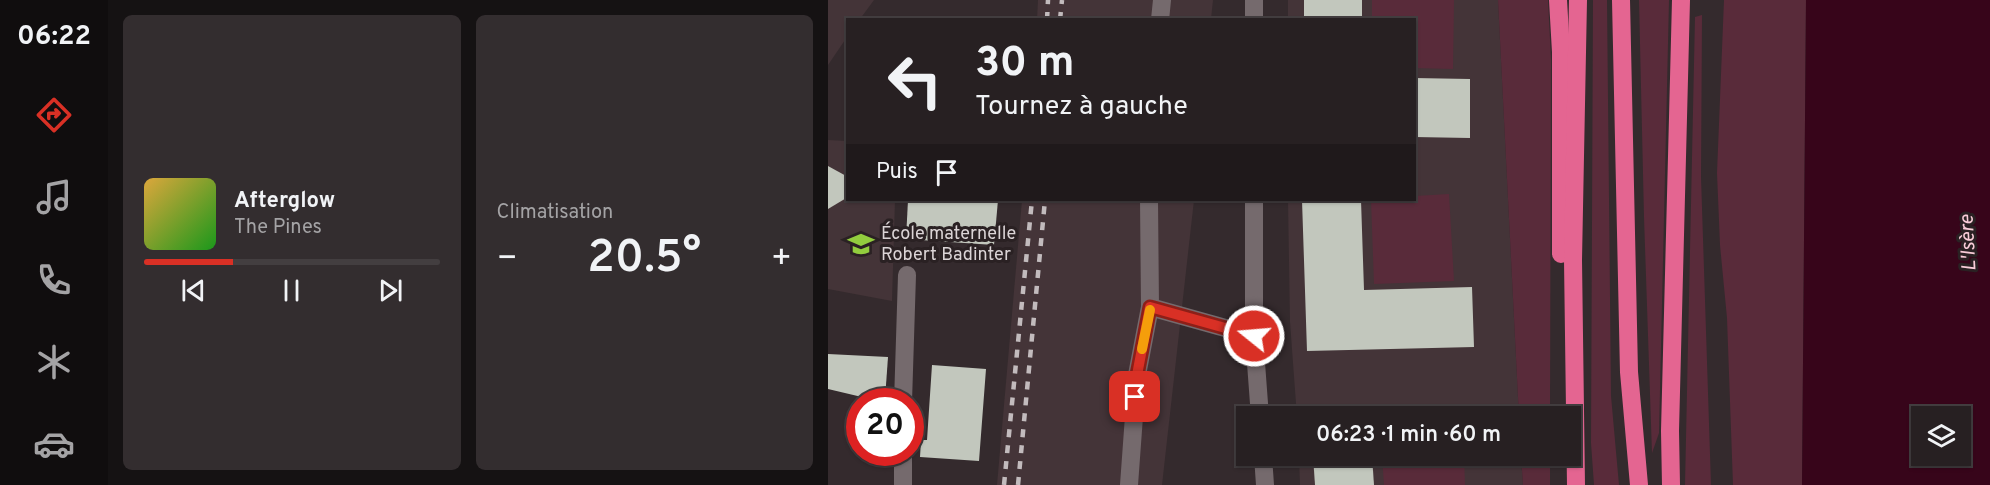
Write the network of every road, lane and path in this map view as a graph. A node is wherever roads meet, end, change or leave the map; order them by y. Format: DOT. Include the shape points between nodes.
graph roads {
  1 [pos="1162,0"];
  2 [pos="1254,0"];
  3 [pos="1558,0"];
  4 [pos="1578,0"];
  5 [pos="1621,0"];
  6 [pos="1681,0"];
  7 [pos="1160,18"];
  8 [pos="1254,18"];
  9 [pos="1149,201"];
  10 [pos="1254,201"];
  11 [pos="907,275"];
  12 [pos="1150,307"];
  13 [pos="1254,336"];
  14 [pos="903,388"];
  15 [pos="1259,406"];
  16 [pos="1572,406"];
  17 [pos="1575,406"];
  18 [pos="903,466"];
  19 [pos="1264,466"];
  20 [pos="1576,466"];
  21 [pos="903,485"];
  22 [pos="1129,485"];
  23 [pos="1265,485"];
  24 [pos="1576,485"];
  25 [pos="1639,485"];
  26 [pos="1671,485"];
  1 -- 7 [label="street"];
  2 -- 8 [label="street"];
  3 -- 16 [label="highway" via="1561,260"];
  4 -- 17 [label="highway"];
  5 -- 25 [label="highway" via="1629,372"];
  6 -- 26 [label="highway"];
  9 -- 12 [label="street"];
  10 -- 13 [label="street"];
  11 -- 14 [label="street"];
  12 -- 13 [label="street"];
  12 -- 22 [label="street" via="1137,375"];
  13 -- 15 [label="street"];
  18 -- 21 [label="street"];
  19 -- 23 [label="street"];
  20 -- 24 [label="highway"];
}
